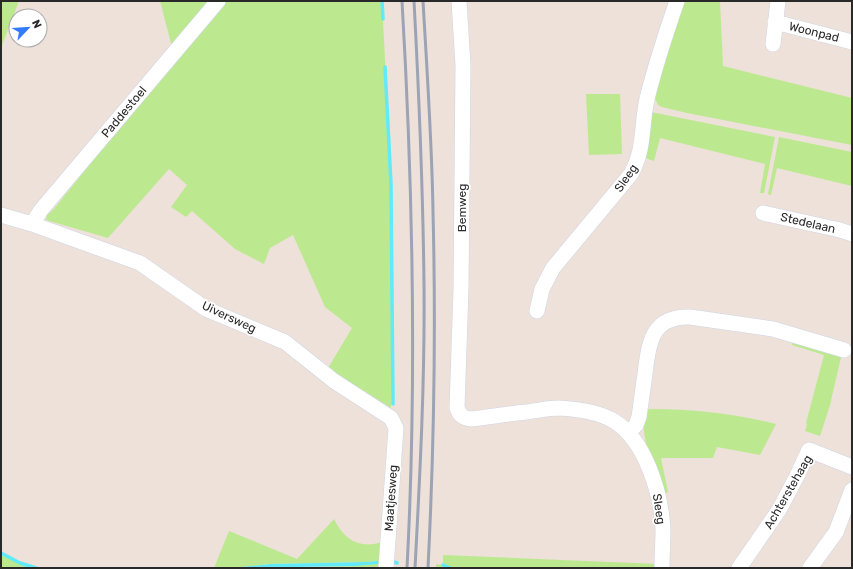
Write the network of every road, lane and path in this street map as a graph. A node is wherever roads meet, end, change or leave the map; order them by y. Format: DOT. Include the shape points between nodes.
graph roads {
  1 [pos="218,1"];
  2 [pos="459,1"];
  3 [pos="677,1"];
  4 [pos="778,1"];
  5 [pos="775,22"];
  6 [pos="852,42"];
  7 [pos="773,44"];
  8 [pos="763,213"];
  9 [pos="1,215"];
  10 [pos="32,224"];
  11 [pos="852,234"];
  12 [pos="537,311"];
  13 [pos="844,350"];
  14 [pos="459,414"];
  15 [pos="396,428"];
  16 [pos="628,433"];
  17 [pos="852,467"];
  18 [pos="852,490"];
  19 [pos="812,567"];
  20 [pos="386,568"];
  21 [pos="662,568"];
  22 [pos="739,568"];
  1 -- 10 [label="street, Paddestoel" via="41,210"];
  2 -- 14 [label="street, Bemweg" via="463,65 461,289 456,401"];
  3 -- 12 [label="street, Sleeg" via="647,99 637,163 631,174 553,268 542,289"];
  4 -- 5 [label="street, Woonpad"];
  5 -- 6 [label="street, Woonpad"];
  5 -- 7 [label="street, Woonpad"];
  8 -- 11 [label="street, Stedelaan"];
  9 -- 10 [label="street, Uiversweg"];
  10 -- 15 [label="street, Uiversweg" via="140,262 206,309 285,342 334,382 391,418"];
  13 -- 16 [label="street" via="766,328 678,316 657,329 652,339 647,353 639,417 636,425"];
  14 -- 16 [label="street, Sleeg" via="471,419 558,408 579,410 614,421"];
  15 -- 20 [label="street, Maatjesweg"];
  16 -- 21 [label="street, Sleeg" via="641,450 659,500 663,528"];
  17 -- 22 [label="street, Achterstehaag" via="808,450 779,510"];
  18 -- 19 [label="street" via="836,532"];
}
